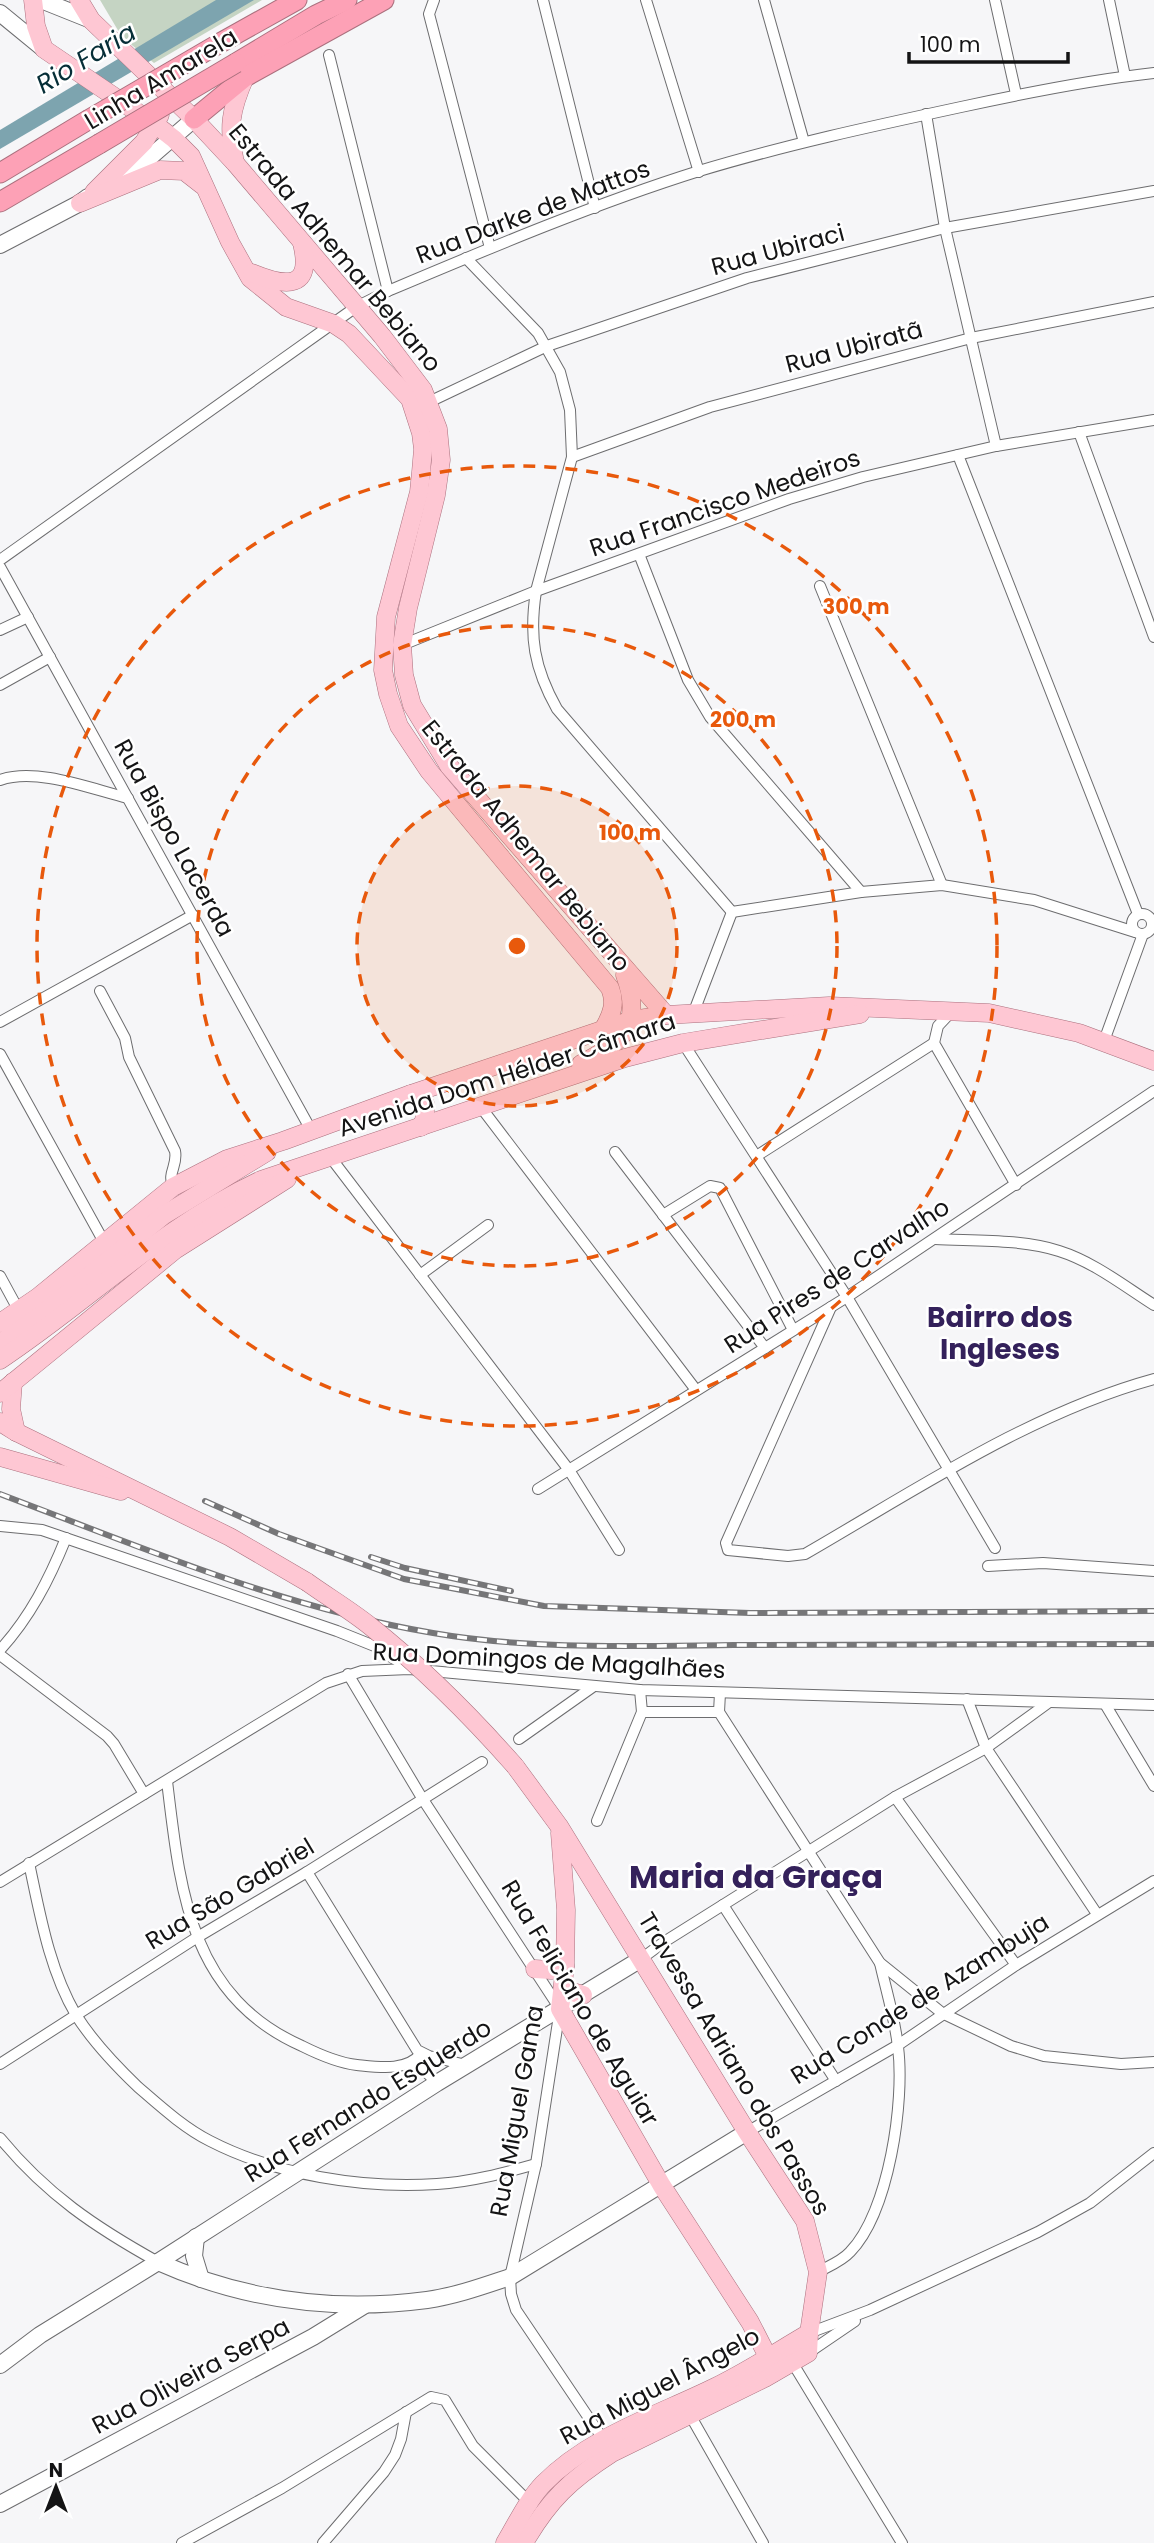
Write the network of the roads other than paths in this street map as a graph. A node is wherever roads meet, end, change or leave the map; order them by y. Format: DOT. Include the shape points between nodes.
graph roads {
  1 [pos="33,0"];
  2 [pos="41,0"];
  3 [pos="79,0"];
  4 [pos="297,0"];
  5 [pos="347,0"];
  6 [pos="384,0"];
  7 [pos="543,0"];
  8 [pos="646,0"];
  9 [pos="764,0"];
  10 [pos="995,0"];
  11 [pos="1109,0"];
  12 [pos="432,2"];
  13 [pos="279,7"];
  14 [pos="91,20"];
  15 [pos="3,21"];
  16 [pos="44,49"];
  17 [pos="329,55"];
  18 [pos="240,70"];
  19 [pos="1154,73"];
  20 [pos="1125,76"];
  21 [pos="168,93"];
  22 [pos="1016,94"];
  23 [pos="926,114"];
  24 [pos="194,119"];
  25 [pos="156,125"];
  26 [pos="174,139"];
  27 [pos="804,142"];
  28 [pos="235,163"];
  29 [pos="699,172"];
  30 [pos="0,173"];
  31 [pos="207,190"];
  32 [pos="1154,191"];
  33 [pos="87,197"];
  34 [pos="0,202"];
  35 [pos="595,208"];
  36 [pos="945,228"];
  37 [pos="301,239"];
  38 [pos="0,245"];
  39 [pos="490,248"];
  40 [pos="466,258"];
  41 [pos="244,270"];
  42 [pos="388,291"];
  43 [pos="1154,302"];
  44 [pos="356,307"];
  45 [pos="334,324"];
  46 [pos="971,338"];
  47 [pos="547,346"];
  48 [pos="429,402"];
  49 [pos="1154,420"];
  50 [pos="1079,432"];
  51 [pos="996,446"];
  52 [pos="958,454"];
  53 [pos="572,457"];
  54 [pos="639,554"];
  55 [pos="0,560"];
  56 [pos="2,574"];
  57 [pos="820,586"];
  58 [pos="536,591"];
  59 [pos="28,617"];
  60 [pos="0,630"];
  61 [pos="1154,637"];
  62 [pos="402,645"];
  63 [pos="50,657"];
  64 [pos="0,685"];
  65 [pos="0,780"];
  66 [pos="128,798"];
  67 [pos="942,885"];
  68 [pos="861,892"];
  69 [pos="732,912"];
  70 [pos="1152,913"];
  71 [pos="1138,914"];
  72 [pos="193,915"];
  73 [pos="1145,934"];
  74 [pos="623,968"];
  75 [pos="100,991"];
  76 [pos="888,1009"];
  77 [pos="929,1009"];
  78 [pos="953,1010"];
  79 [pos="693,1014"];
  80 [pos="666,1015"];
  81 [pos="632,1020"];
  82 [pos="0,1022"];
  83 [pos="939,1026"];
  84 [pos="604,1028"];
  85 [pos="1104,1041"];
  86 [pos="684,1043"];
  87 [pos="934,1043"];
  88 [pos="0,1054"];
  89 [pos="1154,1061"];
  90 [pos="1154,1091"];
  91 [pos="514,1093"];
  92 [pos="411,1094"];
  93 [pos="480,1106"];
  94 [pos="421,1127"];
  95 [pos="311,1130"];
  96 [pos="283,1142"];
  97 [pos="615,1152"];
  98 [pos="758,1155"];
  99 [pos="331,1158"];
  100 [pos="308,1166"];
  101 [pos="1016,1185"];
  102 [pos="173,1187"];
  103 [pos="663,1215"];
  104 [pos="170,1221"];
  105 [pos="488,1225"];
  106 [pos="935,1239"];
  107 [pos="104,1242"];
  108 [pos="420,1275"];
  109 [pos="0,1276"];
  110 [pos="847,1297"];
  111 [pos="1154,1305"];
  112 [pos="831,1307"];
  113 [pos="19,1311"];
  114 [pos="0,1323"];
  115 [pos="793,1330"];
  116 [pos="0,1343"];
  117 [pos="765,1348"];
  118 [pos="0,1360"];
  119 [pos="1154,1379"];
  120 [pos="4,1387"];
  121 [pos="696,1390"];
  122 [pos="0,1422"];
  123 [pos="16,1432"];
  124 [pos="0,1457"];
  125 [pos="569,1470"];
  126 [pos="948,1471"];
  127 [pos="538,1489"];
  128 [pos="148,1496"];
  129 [pos="0,1526"];
  130 [pos="66,1538"];
  131 [pos="995,1548"];
  132 [pos="619,1550"];
  133 [pos="988,1566"];
  134 [pos="1154,1571"];
  135 [pos="0,1653"];
  136 [pos="409,1669"];
  137 [pos="348,1674"];
  138 [pos="594,1686"];
  139 [pos="640,1690"];
  140 [pos="720,1693"];
  141 [pos="967,1699"];
  142 [pos="1048,1703"];
  143 [pos="1105,1704"];
  144 [pos="1154,1705"];
  145 [pos="642,1712"];
  146 [pos="719,1713"];
  147 [pos="519,1739"];
  148 [pos="986,1748"];
  149 [pos="482,1762"];
  150 [pos="167,1782"];
  151 [pos="1154,1786"];
  152 [pos="144,1794"];
  153 [pos="895,1797"];
  154 [pos="422,1798"];
  155 [pos="597,1822"];
  156 [pos="559,1826"];
  157 [pos="810,1851"];
  158 [pos="29,1863"];
  159 [pos="307,1872"];
  160 [pos="1154,1881"];
  161 [pos="0,1882"];
  162 [pos="723,1905"];
  163 [pos="1097,1914"];
  164 [pos="196,1938"];
  165 [pos="641,1959"];
  166 [pos="880,1963"];
  167 [pos="1016,1965"];
  168 [pos="535,1969"];
  169 [pos="564,1973"];
  170 [pos="583,1995"];
  171 [pos="561,2009"];
  172 [pos="942,2013"];
  173 [pos="76,2014"];
  174 [pos="898,2045"];
  175 [pos="421,2053"];
  176 [pos="1154,2062"];
  177 [pos="410,2063"];
  178 [pos="0,2064"];
  179 [pos="466,2065"];
  180 [pos="836,2081"];
  181 [pos="437,2082"];
  182 [pos="747,2132"];
  183 [pos="0,2138"];
  184 [pos="1154,2153"];
  185 [pos="536,2164"];
  186 [pos="296,2173"];
  187 [pos="662,2186"];
  188 [pos="196,2237"];
  189 [pos="158,2262"];
  190 [pos="818,2272"];
  191 [pos="510,2277"];
  192 [pos="201,2279"];
  193 [pos="365,2305"];
  194 [pos="870,2310"];
  195 [pos="809,2333"];
  196 [pos="808,2353"];
  197 [pos="792,2362"];
  198 [pos="1,2364"];
  199 [pos="770,2365"];
  200 [pos="406,2412"];
  201 [pos="690,2415"];
  202 [pos="608,2447"];
  203 [pos="0,2504"];
  204 [pos="535,2509"];
  205 [pos="182,2543"];
  206 [pos="323,2543"];
  207 [pos="505,2543"];
  208 [pos="524,2543"];
  209 [pos="763,2543"];
  210 [pos="902,2543"];
  1 -- 16 [label="main road"];
  2 -- 14 [label="street, Estrada Adhemar Bebiano"];
  3 -- 14 [label="main road"];
  4 -- 13 [label="highway, Linha Amarela"];
  5 -- 18 [label="highway, Linha Amarela" via="316,15"];
  6 -- 18 [label="highway"];
  7 -- 35 [label="street"];
  8 -- 29 [label="street"];
  9 -- 27 [label="street"];
  10 -- 22 [label="street"];
  11 -- 20 [label="street"];
  12 -- 39 [label="street" via="429,14"];
  13 -- 30 [label="highway, Linha Amarela, bridge"];
  14 -- 21 [label="main road, Estrada Adhemar Bebiano"];
  15 -- 16 [label="street, Estrada Adhemar Bebiano"];
  16 -- 25 [label="main road, Estrada Adhemar Bebiano"];
  17 -- 42 [label="street"];
  18 -- 24 [label="highway"];
  18 -- 28 [label="main road" via="231,114"];
  18 -- 34 [label="highway, Linha Amarela, bridge"];
  19 -- 20 [label="street, Rua Darke de Mattos"];
  20 -- 22 [label="street, Rua Darke de Mattos"];
  21 -- 24 [label="main road, Estrada Adhemar Bebiano"];
  21 -- 25 [label="main road"];
  22 -- 23 [label="street, Rua Darke de Mattos"];
  23 -- 27 [label="street, Rua Darke de Mattos"];
  23 -- 36 [label="street"];
  24 -- 26 [label="street"];
  24 -- 28 [label="main road, Estrada Adhemar Bebiano"];
  25 -- 26 [label="main road, Estrada Adhemar Bebiano"];
  25 -- 33 [label="main road"];
  26 -- 31 [label="main road, Estrada Adhemar Bebiano" via="191,156"];
  26 -- 33 [label="street"];
  27 -- 29 [label="street, Rua Darke de Mattos"];
  28 -- 37 [label="main road, Estrada Adhemar Bebiano"];
  29 -- 35 [label="street, Rua Darke de Mattos"];
  31 -- 33 [label="main road" via="184,171 160,170"];
  31 -- 41 [label="main road, Estrada Adhemar Bebiano"];
  32 -- 36 [label="street, Rua Ubiraci"];
  33 -- 38 [label="street"];
  35 -- 39 [label="street, Rua Darke de Mattos"];
  36 -- 46 [label="street"];
  36 -- 47 [label="street, Rua Ubiraci" via="747,278"];
  37 -- 41 [label="main road" via="306,267 296,280 268,280"];
  37 -- 44 [label="main road, Estrada Adhemar Bebiano"];
  39 -- 40 [label="street, Rua Darke de Mattos"];
  40 -- 42 [label="street, Rua Darke de Mattos"];
  40 -- 47 [label="street"];
  41 -- 45 [label="main road, Estrada Adhemar Bebiano" via="286,307"];
  42 -- 44 [label="street, Rua Darke de Mattos"];
  43 -- 46 [label="street, Rua Ubiratã"];
  44 -- 45 [label="street, Rua Darke de Mattos"];
  44 -- 48 [label="main road, Estrada Adhemar Bebiano" via="414,376"];
  45 -- 55 [label="street, Rua Darke de Mattos"];
  45 -- 84 [label="main road, Estrada Adhemar Bebiano" via="410,399 421,433 419,492 384,634 383,670 392,711 429,771 610,988 614,1006"];
  46 -- 51 [label="street"];
  46 -- 53 [label="street, Rua Ubiratã" via="710,407"];
  47 -- 48 [label="street, Rua Ubiraci"];
  47 -- 53 [label="street" via="570,410"];
  48 -- 62 [label="main road, Estrada Adhemar Bebiano" via="438,429 439,476"];
  49 -- 50 [label="street, Rua Francisco Medeiros"];
  50 -- 51 [label="street, Rua Francisco Medeiros"];
  50 -- 61 [label="street"];
  51 -- 52 [label="street, Rua Francisco Medeiros"];
  52 -- 54 [label="street, Rua Francisco Medeiros" via="789,499"];
  52 -- 71 [label="street"];
  53 -- 58 [label="street"];
  54 -- 58 [label="street, Rua Francisco Medeiros"];
  54 -- 68 [label="street" via="688,680 710,717"];
  56 -- 59 [label="street, Rua Bispo Lacerda"];
  57 -- 67 [label="street"];
  58 -- 62 [label="street, Rua Francisco Medeiros"];
  58 -- 69 [label="street" via="535,658 557,709"];
  59 -- 60 [label="street"];
  59 -- 63 [label="street, Rua Bispo Lacerda"];
  62 -- 74 [label="main road, Estrada Adhemar Bebiano" via="412,705 439,752"];
  63 -- 64 [label="street"];
  63 -- 66 [label="street, Rua Bispo Lacerda"];
  65 -- 66 [label="street" via="43,777"];
  66 -- 72 [label="street, Rua Bispo Lacerda"];
  67 -- 68 [label="street"];
  67 -- 73 [label="street" via="1034,900"];
  68 -- 69 [label="street"];
  69 -- 79 [label="street"];
  70 -- 71 [label="street"];
  70 -- 73 [label="street" via="1152,928"];
  71 -- 73 [label="street" via="1131,922"];
  72 -- 82 [label="street"];
  72 -- 95 [label="street, Rua Bispo Lacerda"];
  73 -- 85 [label="street"];
  74 -- 80 [label="main road, Estrada Adhemar Bebiano"];
  74 -- 81 [label="main road" via="632,994"];
  75 -- 102 [label="street" via="174,1151 169,1176"];
  76 -- 77 [label="main road, Avenida Dom Hélder Câmara"];
  76 -- 79 [label="main road, Avenida Dom Hélder Câmara" via="829,1006"];
  76 -- 86 [label="main road, Avenida Dom Hélder Câmara"];
  77 -- 78 [label="main road, Avenida Dom Hélder Câmara"];
  77 -- 83 [label="street"];
  78 -- 83 [label="street"];
  78 -- 85 [label="main road, Avenida Dom Hélder Câmara" via="1023,1019"];
  79 -- 80 [label="main road, Avenida Dom Hélder Câmara"];
  80 -- 81 [label="main road, Avenida Dom Hélder Câmara"];
  81 -- 84 [label="main road, Avenida Dom Hélder Câmara"];
  81 -- 91 [label="main road" via="599,1055"];
  83 -- 87 [label="street"];
  84 -- 92 [label="main road, Avenida Dom Hélder Câmara"];
  85 -- 89 [label="main road, Avenida Dom Hélder Câmara"];
  86 -- 91 [label="main road, Avenida Dom Hélder Câmara"];
  86 -- 98 [label="street"];
  87 -- 98 [label="street"];
  87 -- 101 [label="street"];
  88 -- 107 [label="street"];
  90 -- 101 [label="street, Rua Pires de Carvalho"];
  91 -- 93 [label="main road, Avenida Dom Hélder Câmara"];
  92 -- 94 [label="main road" via="425,1104"];
  92 -- 95 [label="main road, Avenida Dom Hélder Câmara"];
  93 -- 94 [label="main road, Avenida Dom Hélder Câmara"];
  93 -- 121 [label="street"];
  94 -- 99 [label="main road, Avenida Dom Hélder Câmara"];
  95 -- 96 [label="main road, Avenida Dom Hélder Câmara"];
  96 -- 102 [label="main road, Avenida Dom Hélder Câmara" via="227,1159"];
  96 -- 104 [label="main road, Avenida Dom Hélder Câmara"];
  97 -- 103 [label="street"];
  98 -- 110 [label="street"];
  99 -- 100 [label="main road, Avenida Dom Hélder Câmara"];
  99 -- 108 [label="street"];
  100 -- 104 [label="main road, Avenida Dom Hélder Câmara" via="261,1180"];
  100 -- 120 [label="main road, Avenida Dom Hélder Câmara" via="175,1250"];
  101 -- 106 [label="street, Rua Pires de Carvalho"];
  102 -- 107 [label="main road, Avenida Dom Hélder Câmara"];
  103 -- 115 [label="street" via="710,1186 720,1188"];
  103 -- 117 [label="street"];
  104 -- 116 [label="main road"];
  104 -- 118 [label="main road" via="64,1314"];
  105 -- 108 [label="street"];
  106 -- 110 [label="street, Rua Pires de Carvalho"];
  106 -- 111 [label="street" via="1058,1251 1088,1262"];
  107 -- 113 [label="main road, Avenida Dom Hélder Câmara"];
  108 -- 125 [label="street"];
  109 -- 113 [label="street"];
  110 -- 112 [label="street, Rua Pires de Carvalho"];
  110 -- 126 [label="street"];
  112 -- 115 [label="street, Rua Pires de Carvalho"];
  112 -- 126 [label="street" via="726,1543 728,1550 805,1554"];
  113 -- 114 [label="main road, Avenida Dom Hélder Câmara"];
  115 -- 117 [label="street, Rua Pires de Carvalho"];
  117 -- 121 [label="street, Rua Pires de Carvalho"];
  119 -- 126 [label="street" via="1063,1410"];
  120 -- 123 [label="main road"];
  121 -- 125 [label="street, Rua Pires de Carvalho"];
  122 -- 123 [label="main road"];
  123 -- 128 [label="main road"];
  124 -- 128 [label="main road"];
  125 -- 127 [label="street, Rua Pires de Carvalho"];
  125 -- 132 [label="street"];
  126 -- 131 [label="street"];
  128 -- 156 [label="main road, Travessa Adriano dos Passos, bridge" via="271,1560 368,1624 441,1688 515,1766"];
  129 -- 130 [label="street"];
  130 -- 135 [label="street" via="36,1604"];
  130 -- 136 [label="street" via="350,1636 377,1647"];
  133 -- 134 [label="street" via="1043,1563"];
  135 -- 152 [label="street" via="107,1735"];
  136 -- 137 [label="street, Rua Domingos de Magalhães"];
  136 -- 138 [label="street, Rua Domingos de Magalhães"];
  137 -- 150 [label="street, Rua Domingos de Magalhães" via="326,1683"];
  137 -- 154 [label="street, Rua Feliciano de Aguiar"];
  138 -- 139 [label="street, Rua Domingos de Magalhães"];
  138 -- 147 [label="street"];
  139 -- 140 [label="street, Rua Domingos de Magalhães"];
  139 -- 145 [label="street"];
  140 -- 141 [label="street, Rua Domingos de Magalhães"];
  140 -- 146 [label="street"];
  141 -- 142 [label="street, Rua Domingos de Magalhães"];
  141 -- 148 [label="street"];
  142 -- 143 [label="street, Rua Domingos de Magalhães"];
  142 -- 148 [label="street, Rua Fernando Esquerdo"];
  143 -- 144 [label="street, Rua Domingos de Magalhães"];
  143 -- 151 [label="street"];
  145 -- 146 [label="street"];
  145 -- 155 [label="street"];
  146 -- 157 [label="street"];
  148 -- 153 [label="street, Rua Fernando Esquerdo"];
  148 -- 163 [label="street"];
  149 -- 154 [label="street, Rua São Gabriel"];
  150 -- 152 [label="street, Rua Domingos de Magalhães"];
  150 -- 164 [label="street" via="180,1884"];
  152 -- 158 [label="street, Rua Domingos de Magalhães"];
  153 -- 157 [label="street, Rua Fernando Esquerdo"];
  153 -- 167 [label="street"];
  154 -- 159 [label="street, Rua São Gabriel"];
  154 -- 168 [label="street, Rua Feliciano de Aguiar"];
  156 -- 165 [label="main road, Travessa Adriano dos Passos"];
  156 -- 169 [label="main road, Rua Miguel Gama" via="565,1877"];
  157 -- 162 [label="street, Rua Fernando Esquerdo"];
  157 -- 166 [label="street"];
  158 -- 161 [label="street, Rua Domingos de Magalhães"];
  158 -- 173 [label="street" via="50,1953"];
  159 -- 164 [label="street, Rua São Gabriel"];
  159 -- 175 [label="street"];
  160 -- 163 [label="street, Rua Conde de Azambuja"];
  162 -- 165 [label="street, Rua Fernando Esquerdo"];
  162 -- 180 [label="street"];
  163 -- 167 [label="street, Rua Conde de Azambuja"];
  164 -- 173 [label="street, Rua São Gabriel"];
  164 -- 177 [label="street" via="232,1995 281,2037 352,2065"];
  165 -- 170 [label="street, Rua Fernando Esquerdo"];
  165 -- 182 [label="main road, Travessa Adriano dos Passos"];
  166 -- 172 [label="street"];
  166 -- 174 [label="street"];
  167 -- 172 [label="street, Rua Conde de Azambuja"];
  168 -- 169 [label="main road"];
  168 -- 171 [label="street, Rua Feliciano de Aguiar"];
  169 -- 170 [label="main road" via="569,1991"];
  169 -- 171 [label="main road, Rua Miguel Gama"];
  170 -- 171 [label="street, Rua Fernando Esquerdo"];
  171 -- 179 [label="street, Rua Fernando Esquerdo"];
  171 -- 185 [label="street, Rua Miguel Gama"];
  171 -- 187 [label="main road, Rua Feliciano de Aguiar"];
  172 -- 174 [label="street, Rua Conde de Azambuja"];
  172 -- 176 [label="street" via="1011,2046 1044,2056 1121,2064"];
  173 -- 178 [label="street, Rua São Gabriel"];
  173 -- 186 [label="street" via="112,2063 157,2104 208,2140"];
  174 -- 180 [label="street, Rua Conde de Azambuja"];
  174 -- 190 [label="street" via="899,2103 883,2192 852,2251"];
  175 -- 177 [label="street"];
  175 -- 179 [label="street"];
  177 -- 181 [label="street"];
  179 -- 181 [label="street, Rua Fernando Esquerdo"];
  180 -- 182 [label="street, Rua Conde de Azambuja"];
  181 -- 186 [label="street, Rua Fernando Esquerdo"];
  182 -- 187 [label="street, Rua Conde de Azambuja"];
  182 -- 190 [label="main road, Travessa Adriano dos Passos" via="805,2221"];
  183 -- 189 [label="street, Rua Conde de Azambuja" via="44,2187"];
  184 -- 194 [label="street, Rua Miguel Ângelo" via="1090,2203 1038,2232"];
  185 -- 186 [label="street" via="437,2185 368,2183"];
  185 -- 191 [label="street, Rua Miguel Gama"];
  186 -- 188 [label="street, Rua Fernando Esquerdo"];
  187 -- 191 [label="street, Rua Conde de Azambuja"];
  187 -- 199 [label="main road, Rua Feliciano de Aguiar" via="750,2322"];
  188 -- 189 [label="street, Rua Fernando Esquerdo"];
  188 -- 192 [label="street" via="194,2256"];
  189 -- 192 [label="street, Rua Conde de Azambuja"];
  189 -- 198 [label="street, Rua Fernando Esquerdo" via="40,2334"];
  190 -- 195 [label="main road, Travessa Adriano dos Passos"];
  191 -- 193 [label="street, Rua Conde de Azambuja" via="429,2300"];
  191 -- 202 [label="street" via="516,2310"];
  192 -- 193 [label="street, Rua Conde de Azambuja" via="278,2299"];
  193 -- 203 [label="street, Rua Oliveira Serpa"];
  194 -- 195 [label="street, Rua Miguel Ângelo"];
  194 -- 196 [label="street, Rua Miguel Ângelo"];
  195 -- 196 [label="main road, Travessa Adriano dos Passos"];
  195 -- 199 [label="main road, Rua Miguel Ângelo"];
  196 -- 197 [label="main road, Rua Miguel Ângelo"];
  197 -- 199 [label="main road, Rua Miguel Ângelo"];
  197 -- 210 [label="street"];
  199 -- 201 [label="main road, Rua Miguel Ângelo"];
  199 -- 202 [label="main road, Rua Miguel Ângelo" via="720,2384"];
  200 -- 204 [label="street" via="431,2397 445,2400 473,2446"];
  200 -- 205 [label="street"];
  200 -- 206 [label="street" via="395,2455"];
  201 -- 202 [label="main road, Rua Miguel Ângelo"];
  201 -- 209 [label="street"];
  202 -- 204 [label="main road, Rua Miguel Ângelo" via="552,2500"];
  204 -- 207 [label="main road, Rua Miguel Ângelo"];
  204 -- 208 [label="main road, Rua Miguel Ângelo"];
}
